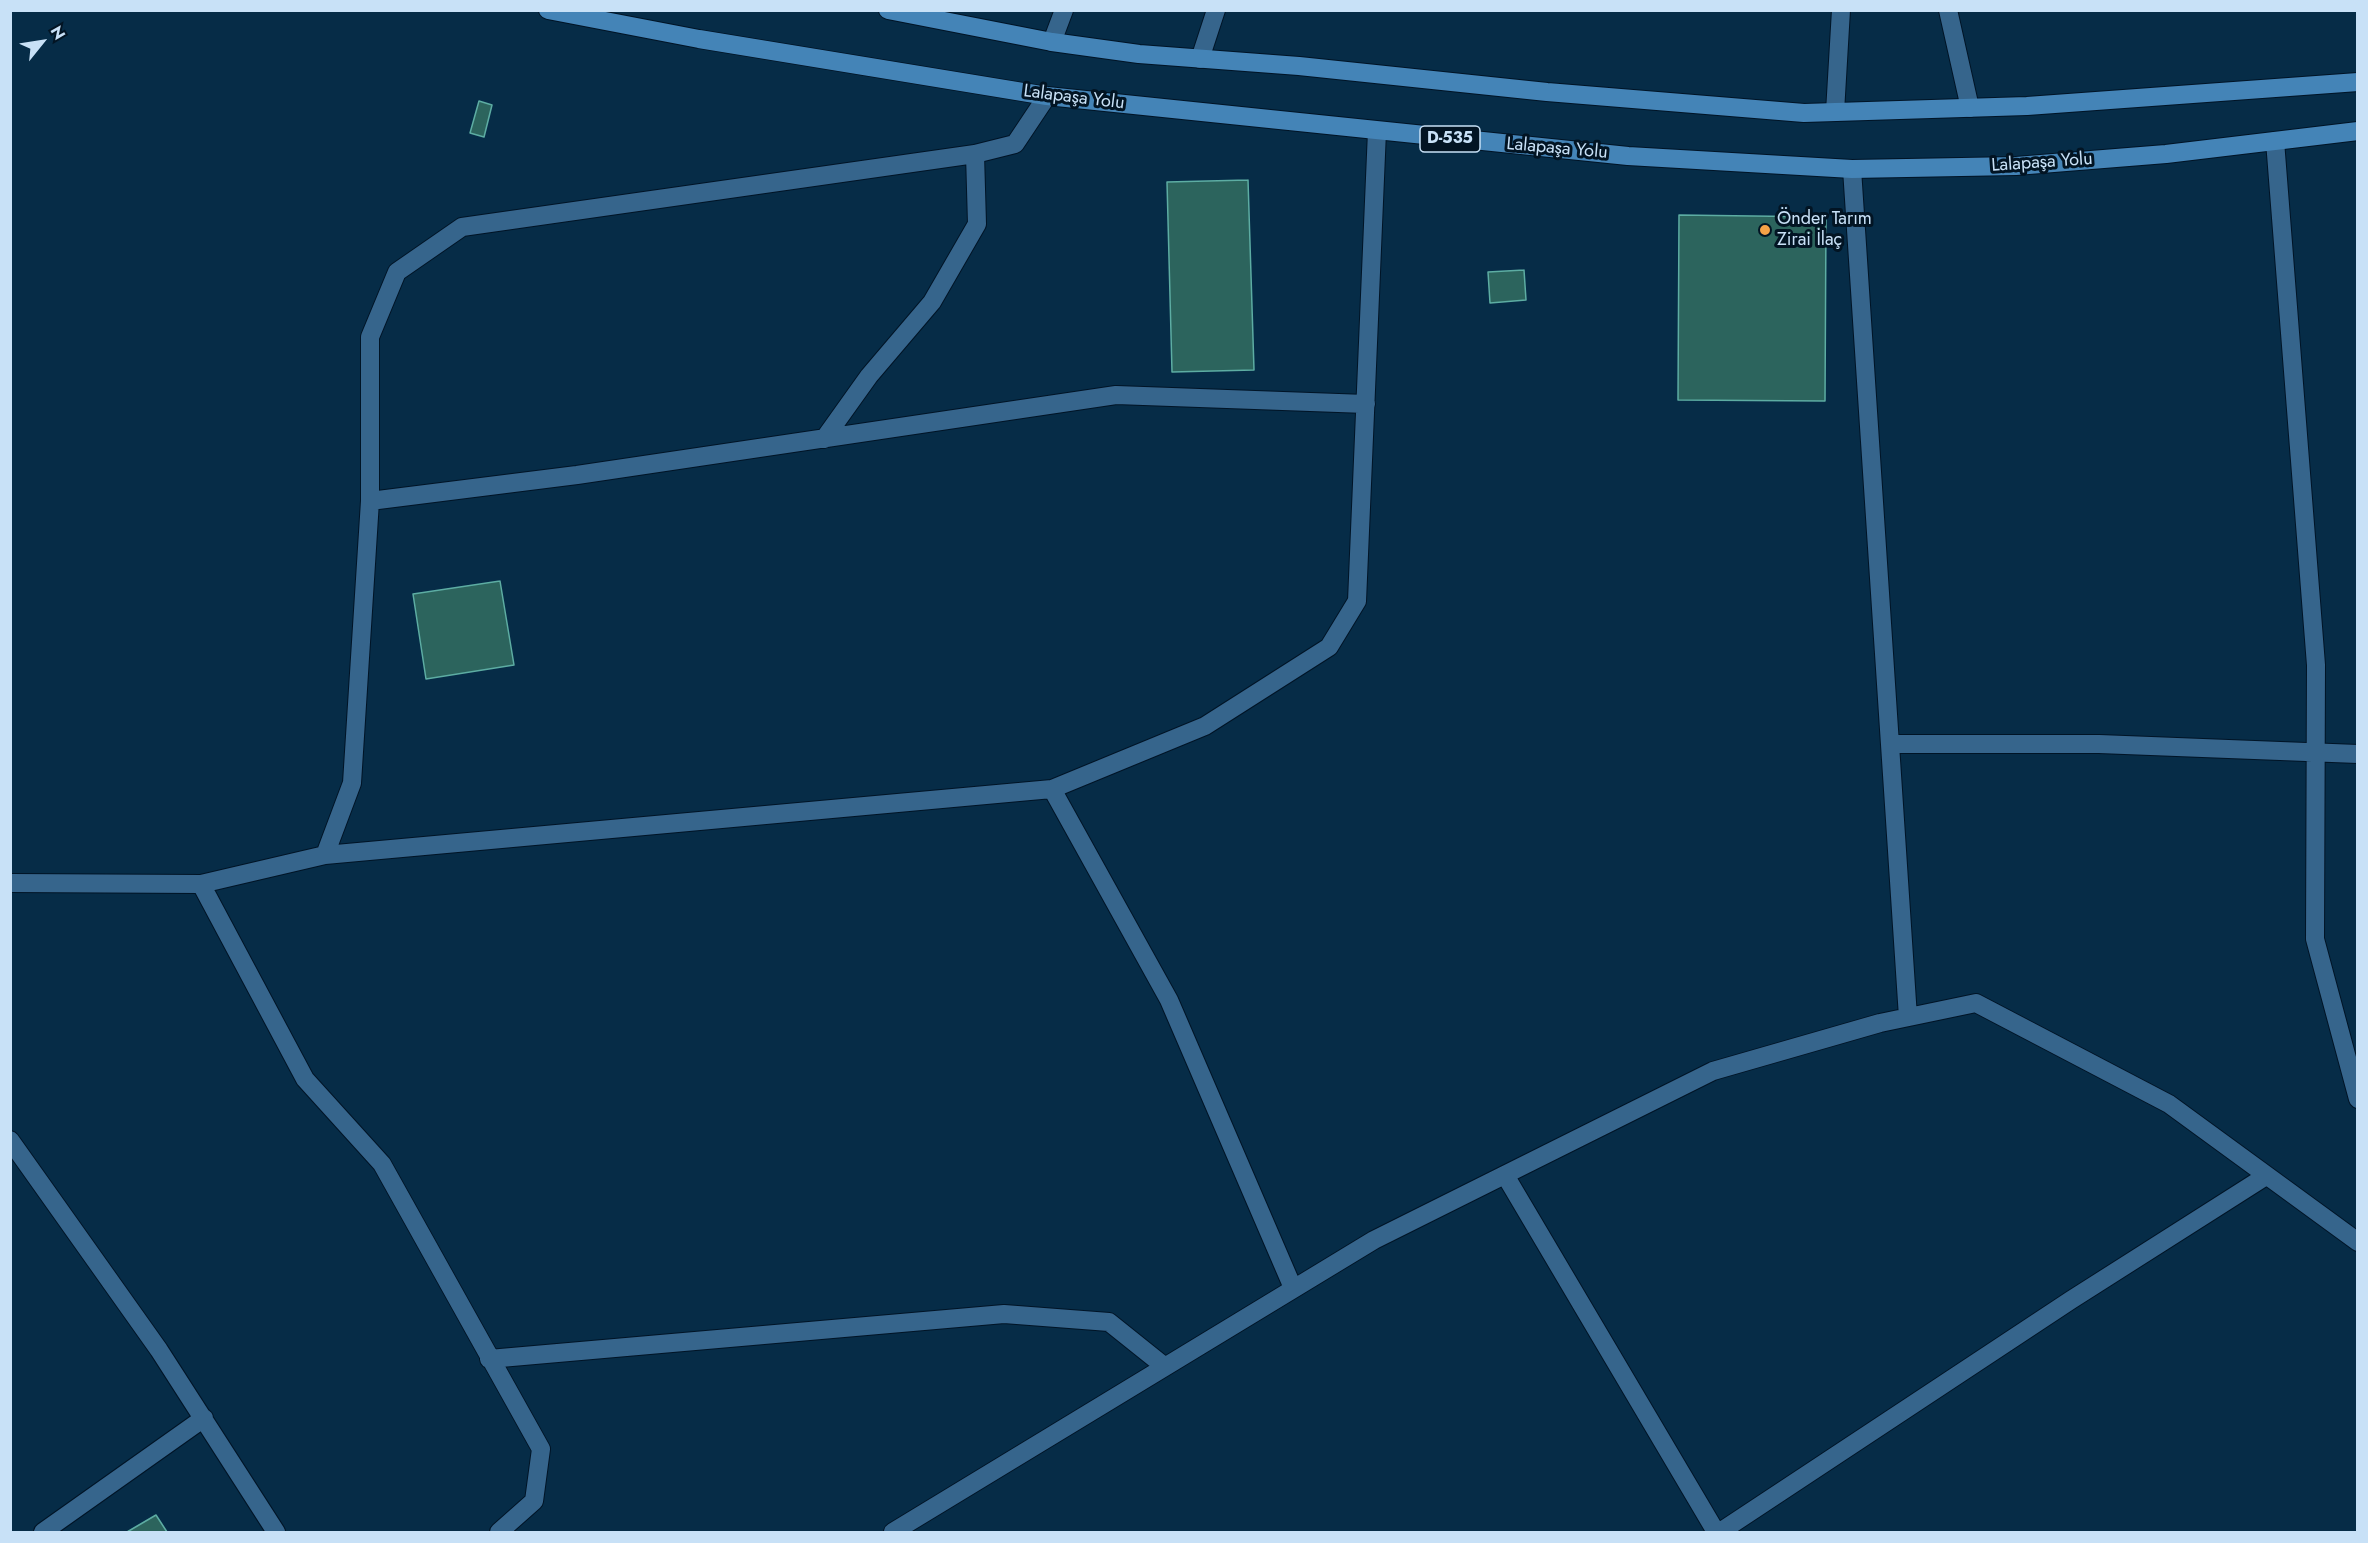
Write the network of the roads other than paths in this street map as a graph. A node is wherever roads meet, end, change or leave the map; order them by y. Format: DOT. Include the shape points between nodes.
graph roads {
  1 [pos="548,10"];
  2 [pos="888,10"];
  3 [pos="1064,10"];
  4 [pos="1216,10"];
  5 [pos="1840,10"];
  6 [pos="1948,10"];
  7 [pos="1052,42"];
  8 [pos="1200,59"];
  9 [pos="2358,82"];
  10 [pos="1047,96"];
  11 [pos="1970,108"];
  12 [pos="1835,112"];
  13 [pos="1377,131"];
  14 [pos="2358,131"];
  15 [pos="2275,141"];
  16 [pos="975,154"];
  17 [pos="1852,169"];
  18 [pos="1366,404"];
  19 [pos="825,439"];
  20 [pos="370,501"];
  21 [pos="1890,744"];
  22 [pos="2316,754"];
  23 [pos="2358,754"];
  24 [pos="1052,789"];
  25 [pos="325,855"];
  26 [pos="10,883"];
  27 [pos="201,884"];
  28 [pos="1908,1017"];
  29 [pos="2358,1099"];
  30 [pos="10,1140"];
  31 [pos="1505,1175"];
  32 [pos="2266,1176"];
  33 [pos="2358,1242"];
  34 [pos="1293,1288"];
  35 [pos="489,1359"];
  36 [pos="1164,1366"];
  37 [pos="204,1418"];
  38 [pos="43,1533"];
  39 [pos="276,1533"];
  40 [pos="499,1533"];
  41 [pos="893,1533"];
  42 [pos="1718,1533"];
  1 -- 10 [label="main road, Lalapaşa Yolu / D-535"];
  2 -- 7 [label="main road"];
  3 -- 7 [label="street"];
  4 -- 8 [label="street"];
  5 -- 12 [label="street"];
  6 -- 11 [label="street"];
  7 -- 8 [label="main road"];
  8 -- 12 [label="main road" via="1605,97 1804,113"];
  9 -- 11 [label="main road"];
  10 -- 13 [label="main road, Lalapaşa Yolu / D-535"];
  10 -- 16 [label="street" via="1015,144"];
  11 -- 12 [label="main road"];
  13 -- 17 [label="main road, Lalapaşa Yolu / D-535" via="1628,156"];
  13 -- 18 [label="street"];
  14 -- 15 [label="main road, Lalapaşa Yolu / D-535"];
  15 -- 17 [label="main road, Lalapaşa Yolu / D-535" via="2016,166"];
  15 -- 22 [label="street" via="2316,664"];
  16 -- 19 [label="street" via="977,224 932,302 869,376"];
  16 -- 20 [label="street" via="462,227 397,272 370,337"];
  17 -- 21 [label="street"];
  18 -- 19 [label="street" via="1116,395"];
  18 -- 24 [label="street" via="1358,601 1329,647 1205,726"];
  19 -- 20 [label="street"];
  20 -- 25 [label="street" via="352,783"];
  21 -- 22 [label="street" via="2098,744"];
  21 -- 28 [label="street"];
  22 -- 23 [label="street"];
  22 -- 29 [label="street" via="2315,939"];
  24 -- 25 [label="street"];
  24 -- 34 [label="street" via="1169,1000"];
  25 -- 27 [label="street"];
  26 -- 27 [label="street"];
  27 -- 35 [label="street" via="305,1079 382,1164"];
  28 -- 31 [label="street" via="1713,1071"];
  28 -- 32 [label="street" via="1976,1003 2169,1104"];
  30 -- 37 [label="street"];
  31 -- 34 [label="street" via="1374,1240"];
  31 -- 42 [label="street"];
  32 -- 33 [label="street"];
  32 -- 42 [label="street"];
  34 -- 36 [label="street"];
  35 -- 36 [label="street" via="1004,1314 1109,1322"];
  35 -- 40 [label="street" via="541,1449 534,1502"];
  36 -- 41 [label="street"];
  37 -- 38 [label="street"];
  37 -- 39 [label="street"];
}
